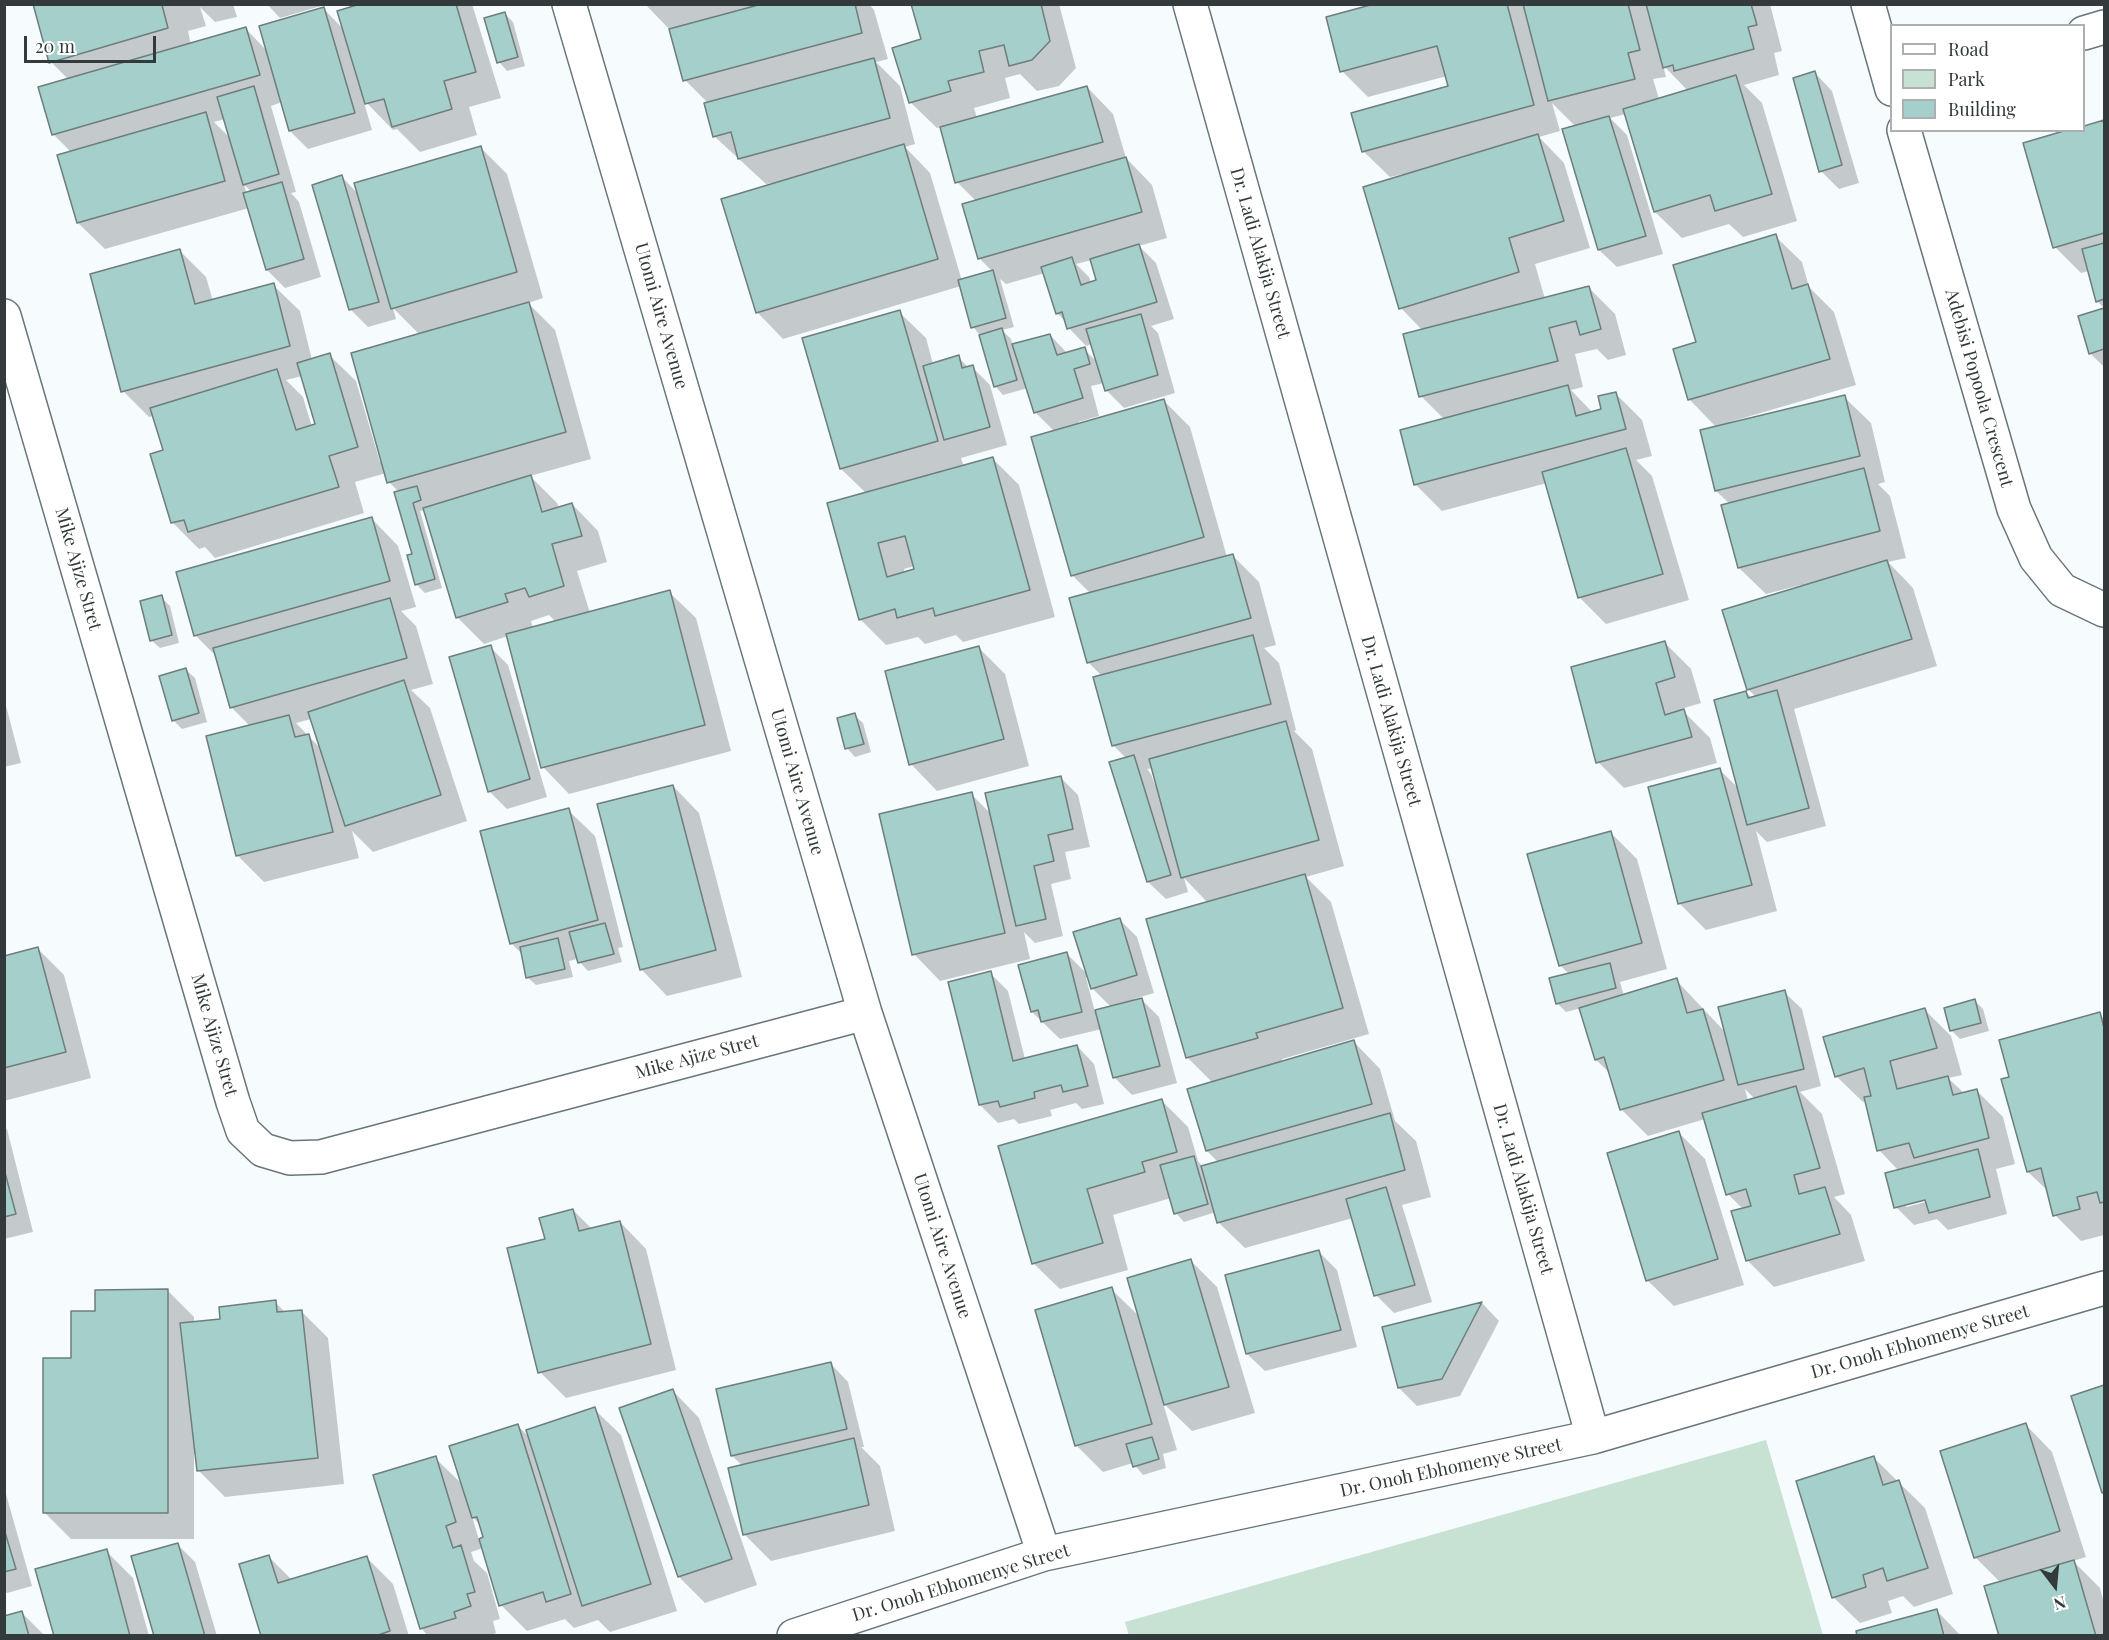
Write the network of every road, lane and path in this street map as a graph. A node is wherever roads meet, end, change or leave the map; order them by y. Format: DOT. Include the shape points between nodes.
graph roads {
  1 [pos="569,4"];
  2 [pos="1190,4"];
  3 [pos="1868,4"];
  4 [pos="2104,27"];
  5 [pos="2085,33"];
  6 [pos="1890,84"];
  7 [pos="1905,132"];
  8 [pos="4,316"];
  9 [pos="2104,610"];
  10 [pos="865,1013"];
  11 [pos="2104,1288"];
  12 [pos="1593,1437"];
  13 [pos="1044,1554"];
  14 [pos="794,1635"];
  1 -- 10 [label="street, Utomi Aire Avenue"];
  2 -- 12 [label="street, Dr. Ladi Alakija Street"];
  3 -- 6 [label="street"];
  4 -- 5 [label="street"];
  7 -- 9 [label="street, Adebisi Popoola Crescent" via="2014,509 2036,558 2062,590"];
  8 -- 10 [label="street, Mike Ajize Stret" via="233,1102 243,1131 263,1150 290,1158 321,1157"];
  10 -- 13 [label="street, Utomi Aire Avenue"];
  11 -- 12 [label="street, Dr. Onoh Ebhomenye Street"];
  12 -- 13 [label="street, Dr. Onoh Ebhomenye Street"];
  13 -- 14 [label="street, Dr. Onoh Ebhomenye Street"];
}
